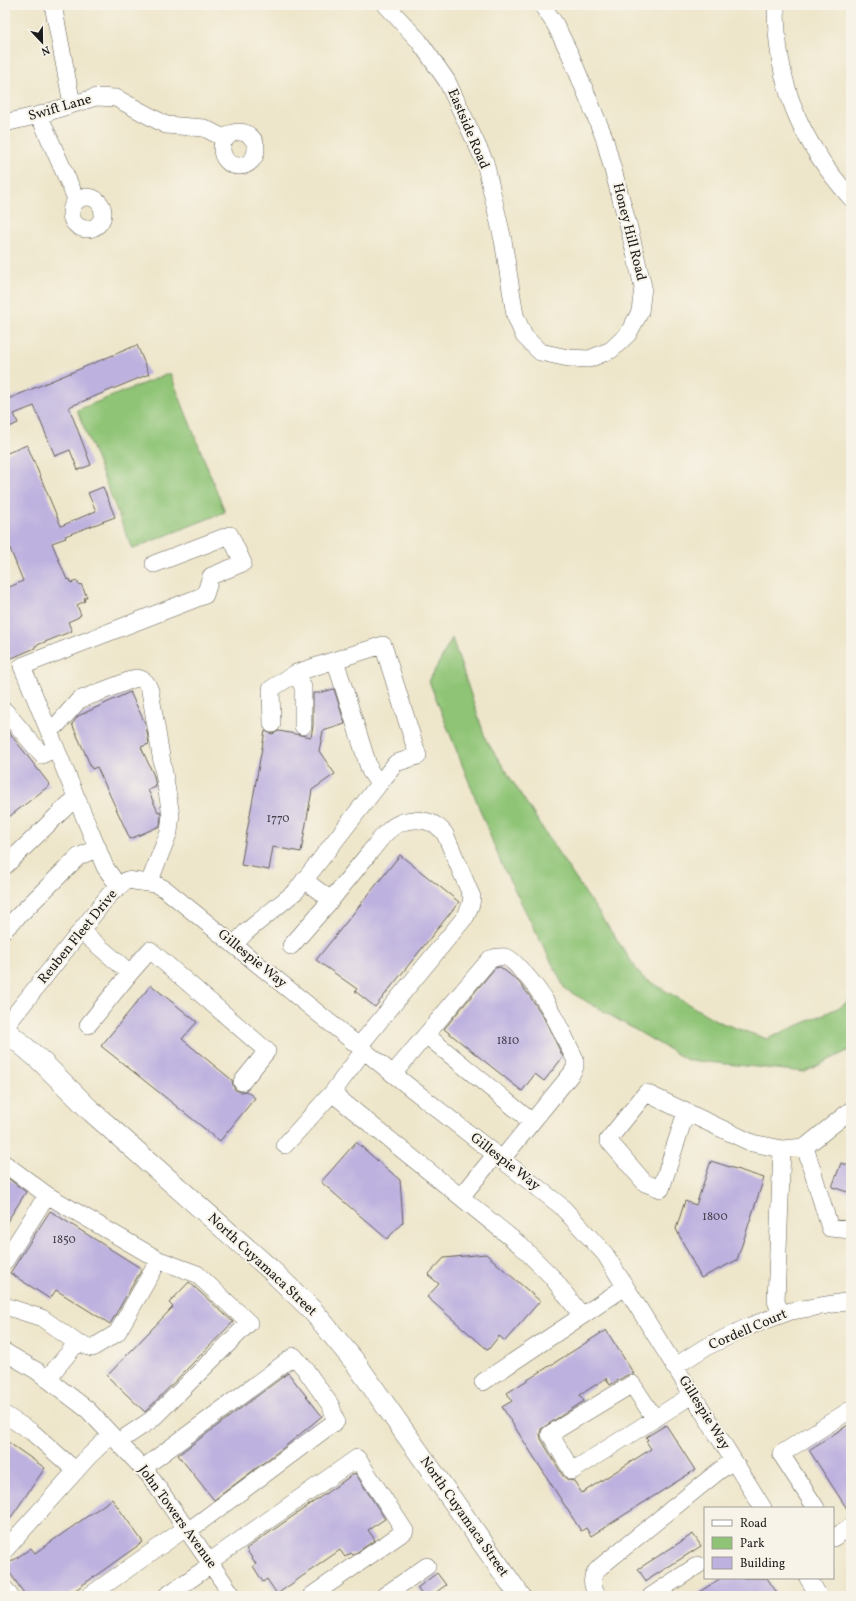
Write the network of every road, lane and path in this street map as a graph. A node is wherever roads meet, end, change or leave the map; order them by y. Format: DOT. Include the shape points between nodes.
graph roads {
  1 [pos="53,5"];
  2 [pos="386,5"];
  3 [pos="542,5"];
  4 [pos="776,5"];
  5 [pos="72,104"];
  6 [pos="39,114"];
  7 [pos="5,123"];
  8 [pos="226,139"];
  9 [pos="851,198"];
  10 [pos="77,201"];
  11 [pos="512,297"];
  12 [pos="154,564"];
  13 [pos="335,660"];
  14 [pos="296,673"];
  15 [pos="5,711"];
  16 [pos="272,724"];
  17 [pos="303,726"];
  18 [pos="48,727"];
  19 [pos="56,748"];
  20 [pos="379,784"];
  21 [pos="78,800"];
  22 [pos="98,848"];
  23 [pos="5,866"];
  24 [pos="304,880"];
  25 [pos="150,883"];
  26 [pos="119,887"];
  27 [pos="166,889"];
  28 [pos="331,900"];
  29 [pos="5,929"];
  30 [pos="81,931"];
  31 [pos="234,945"];
  32 [pos="291,946"];
  33 [pos="130,973"];
  34 [pos="88,1025"];
  35 [pos="5,1028"];
  36 [pos="426,1035"];
  37 [pos="362,1048"];
  38 [pos="394,1074"];
  39 [pos="242,1082"];
  40 [pos="332,1094"];
  41 [pos="851,1110"];
  42 [pos="686,1112"];
  43 [pos="532,1122"];
  44 [pos="285,1145"];
  45 [pos="805,1147"];
  46 [pos="782,1149"];
  47 [pos="499,1156"];
  48 [pos="5,1164"];
  49 [pos="47,1195"];
  50 [pos="461,1198"];
  51 [pos="851,1230"];
  52 [pos="159,1260"];
  53 [pos="5,1261"];
  54 [pos="625,1287"];
  55 [pos="851,1301"];
  56 [pos="5,1306"];
  57 [pos="782,1314"];
  58 [pos="582,1316"];
  59 [pos="77,1343"];
  60 [pos="5,1352"];
  61 [pos="674,1367"];
  62 [pos="47,1379"];
  63 [pos="483,1382"];
  64 [pos="692,1395"];
  65 [pos="851,1412"];
  66 [pos="5,1415"];
  67 [pos="655,1419"];
  68 [pos="114,1438"];
  69 [pos="734,1461"];
  70 [pos="143,1468"];
  71 [pos="76,1471"];
  72 [pos="763,1507"];
  73 [pos="815,1507"];
  74 [pos="851,1527"];
  75 [pos="187,1530"];
  76 [pos="834,1536"];
  77 [pos="5,1550"];
  78 [pos="210,1563"];
  79 [pos="698,1565"];
  80 [pos="427,1566"];
  81 [pos="809,1579"];
  82 [pos="5,1589"];
  83 [pos="10,1596"];
  84 [pos="89,1596"];
  85 [pos="166,1596"];
  86 [pos="232,1596"];
  87 [pos="311,1596"];
  88 [pos="384,1596"];
  89 [pos="520,1596"];
  90 [pos="597,1596"];
  91 [pos="651,1596"];
  92 [pos="819,1596"];
  1 -- 5 [label="street"];
  2 -- 11 [label="street, Eastside Road" via="419,41 447,81 485,162 503,240"];
  3 -- 11 [label="street, Honey Hill Road" via="570,54 604,137 630,232 642,287 642,299 640,312 628,334 611,350 590,359 568,358 540,352 524,336"];
  4 -- 9 [label="street" via="778,48 789,96 808,141"];
  5 -- 6 [label="street, Swift Lane"];
  5 -- 8 [label="street, Swift Lane" via="96,97 116,98 166,125 204,128"];
  6 -- 7 [label="street, Swift Lane"];
  6 -- 10 [label="street"];
  12 -- 18 [label="street" via="230,534 243,563 211,576 205,595 22,666"];
  13 -- 14 [label="street"];
  13 -- 20 [label="street" via="370,771"];
  13 -- 20 [label="street" via="383,645 418,756 396,763"];
  14 -- 16 [label="street" via="271,689"];
  14 -- 17 [label="street" via="303,686"];
  15 -- 19 [label="street" via="42,755"];
  18 -- 19 [label="street"];
  18 -- 25 [label="street" via="57,724 79,700 136,678 144,680 147,684 172,815 169,832"];
  19 -- 21 [label="street"];
  20 -- 24 [label="street"];
  21 -- 22 [label="street"];
  21 -- 23 [label="street" via="69,804"];
  22 -- 26 [label="street"];
  22 -- 29 [label="street" via="78,857"];
  24 -- 28 [label="street"];
  24 -- 31 [label="street" via="296,891"];
  25 -- 26 [label="street, Reuben Fleet Drive" via="127,880"];
  25 -- 27 [label="street, Reuben Fleet Drive"];
  26 -- 30 [label="street, Reuben Fleet Drive"];
  27 -- 31 [label="street, Gillespie Way"];
  28 -- 32 [label="street"];
  28 -- 37 [label="street" via="388,830 402,823 422,820 434,823 445,834 472,897 472,904 466,916"];
  30 -- 33 [label="street"];
  30 -- 35 [label="street, Reuben Fleet Drive"];
  31 -- 37 [label="street, Gillespie Way"];
  33 -- 34 [label="street"];
  33 -- 39 [label="street" via="150,950 267,1051"];
  35 -- 89 [label="main road, North Cuyamaca Street" via="92,1112 271,1270 313,1311 355,1362"];
  36 -- 38 [label="street"];
  36 -- 43 [label="street"];
  36 -- 43 [label="street" via="490,959 507,957 532,981 545,999 575,1059 572,1073"];
  37 -- 38 [label="street, Gillespie Way"];
  37 -- 40 [label="street"];
  38 -- 47 [label="street, Gillespie Way"];
  40 -- 44 [label="street"];
  40 -- 50 [label="street"];
  41 -- 45 [label="street"];
  42 -- 42 [label="street" via="646,1093 608,1140 645,1183 661,1190"];
  42 -- 46 [label="street" via="752,1143"];
  43 -- 47 [label="street"];
  45 -- 46 [label="street"];
  45 -- 51 [label="street" via="830,1228"];
  46 -- 57 [label="street" via="776,1301"];
  47 -- 50 [label="street"];
  47 -- 54 [label="street, Gillespie Way" via="560,1206 605,1254"];
  48 -- 49 [label="street"];
  49 -- 52 [label="street"];
  49 -- 53 [label="street"];
  50 -- 58 [label="street" via="539,1262"];
  52 -- 59 [label="street" via="117,1333 92,1348"];
  52 -- 68 [label="street" via="197,1274 248,1323 151,1420"];
  54 -- 58 [label="street"];
  54 -- 61 [label="street, Gillespie Way"];
  55 -- 57 [label="street, Cordell Court"];
  56 -- 59 [label="street" via="42,1318"];
  57 -- 61 [label="street, Cordell Court" via="704,1348"];
  58 -- 63 [label="street"];
  59 -- 62 [label="street"];
  60 -- 62 [label="street, John Towers Avenue"];
  61 -- 64 [label="street, Gillespie Way"];
  62 -- 68 [label="street, John Towers Avenue" via="88,1410"];
  64 -- 67 [label="street"];
  64 -- 69 [label="street, Gillespie Way"];
  65 -- 73 [label="street" via="850,1410 781,1454"];
  66 -- 71 [label="street" via="32,1432"];
  67 -- 67 [label="street" via="572,1471 550,1434 632,1384"];
  68 -- 70 [label="street, John Towers Avenue"];
  68 -- 71 [label="street"];
  69 -- 72 [label="street, Gillespie Way"];
  69 -- 90 [label="street" via="600,1567 592,1579"];
  70 -- 75 [label="street, John Towers Avenue"];
  70 -- 75 [label="street" via="294,1356 309,1375 331,1406 336,1421"];
  71 -- 77 [label="street"];
  74 -- 76 [label="street"];
  75 -- 78 [label="street, John Towers Avenue"];
  75 -- 84 [label="street"];
  78 -- 85 [label="street"];
  78 -- 86 [label="street, John Towers Avenue"];
  78 -- 87 [label="street" via="357,1458 406,1531"];
  79 -- 91 [label="street"];
  80 -- 88 [label="street"];
  81 -- 92 [label="street"];
  82 -- 83 [label="street"];
}
